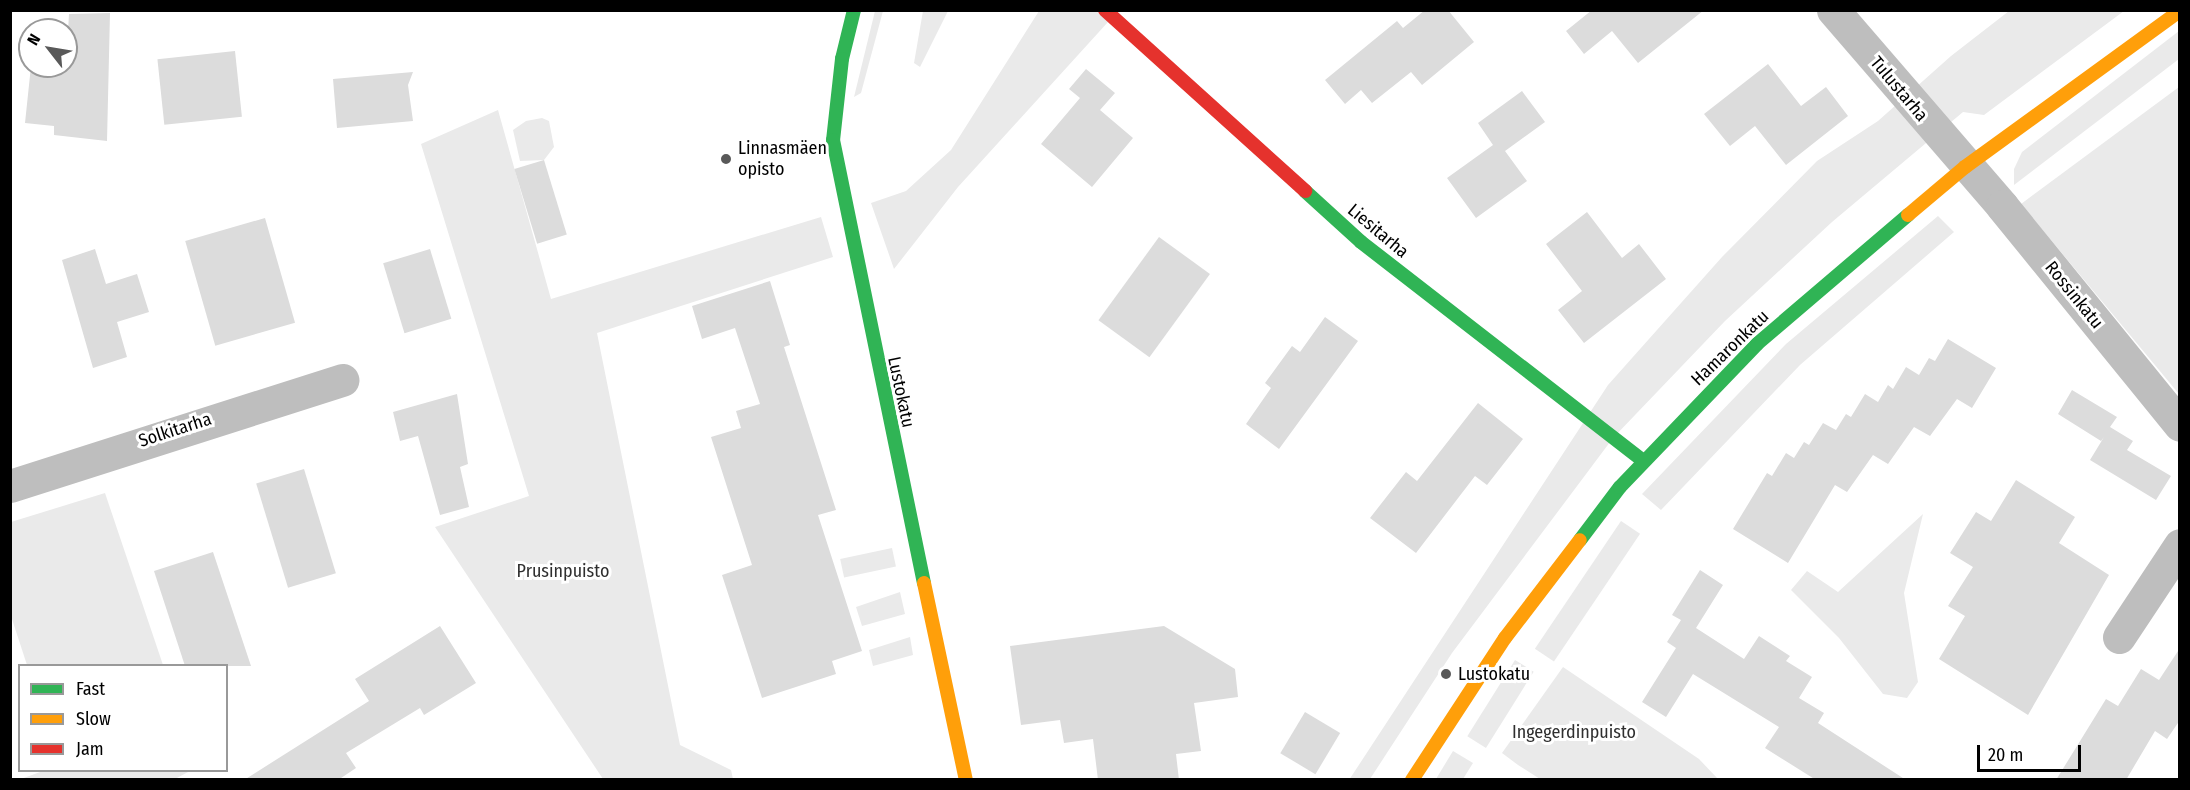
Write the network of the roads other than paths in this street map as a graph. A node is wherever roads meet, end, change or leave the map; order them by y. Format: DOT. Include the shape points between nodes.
graph roads {
  1 [pos="854,10"];
  2 [pos="1105,10"];
  3 [pos="1833,10"];
  4 [pos="2180,11"];
  5 [pos="1965,167"];
  6 [pos="342,380"];
  7 [pos="2180,425"];
  8 [pos="1643,461"];
  9 [pos="10,486"];
  10 [pos="2180,545"];
  11 [pos="2119,637"];
  12 [pos="966,780"];
  13 [pos="1412,780"];
  1 -- 12 [label="street, Lustokatu" via="841,65 832,140"];
  2 -- 8 [label="street, Liesitarha" via="1361,242"];
  3 -- 5 [label="street, Tulustarha"];
  4 -- 5 [label="street, Hamaronkatu"];
  5 -- 7 [label="street, Rossinkatu"];
  5 -- 8 [label="street, Hamaronkatu" via="1757,344"];
  6 -- 9 [label="street, Solkitarha"];
  8 -- 13 [label="street, Hamaronkatu" via="1505,638"];
  10 -- 11 [label="street"];
}
